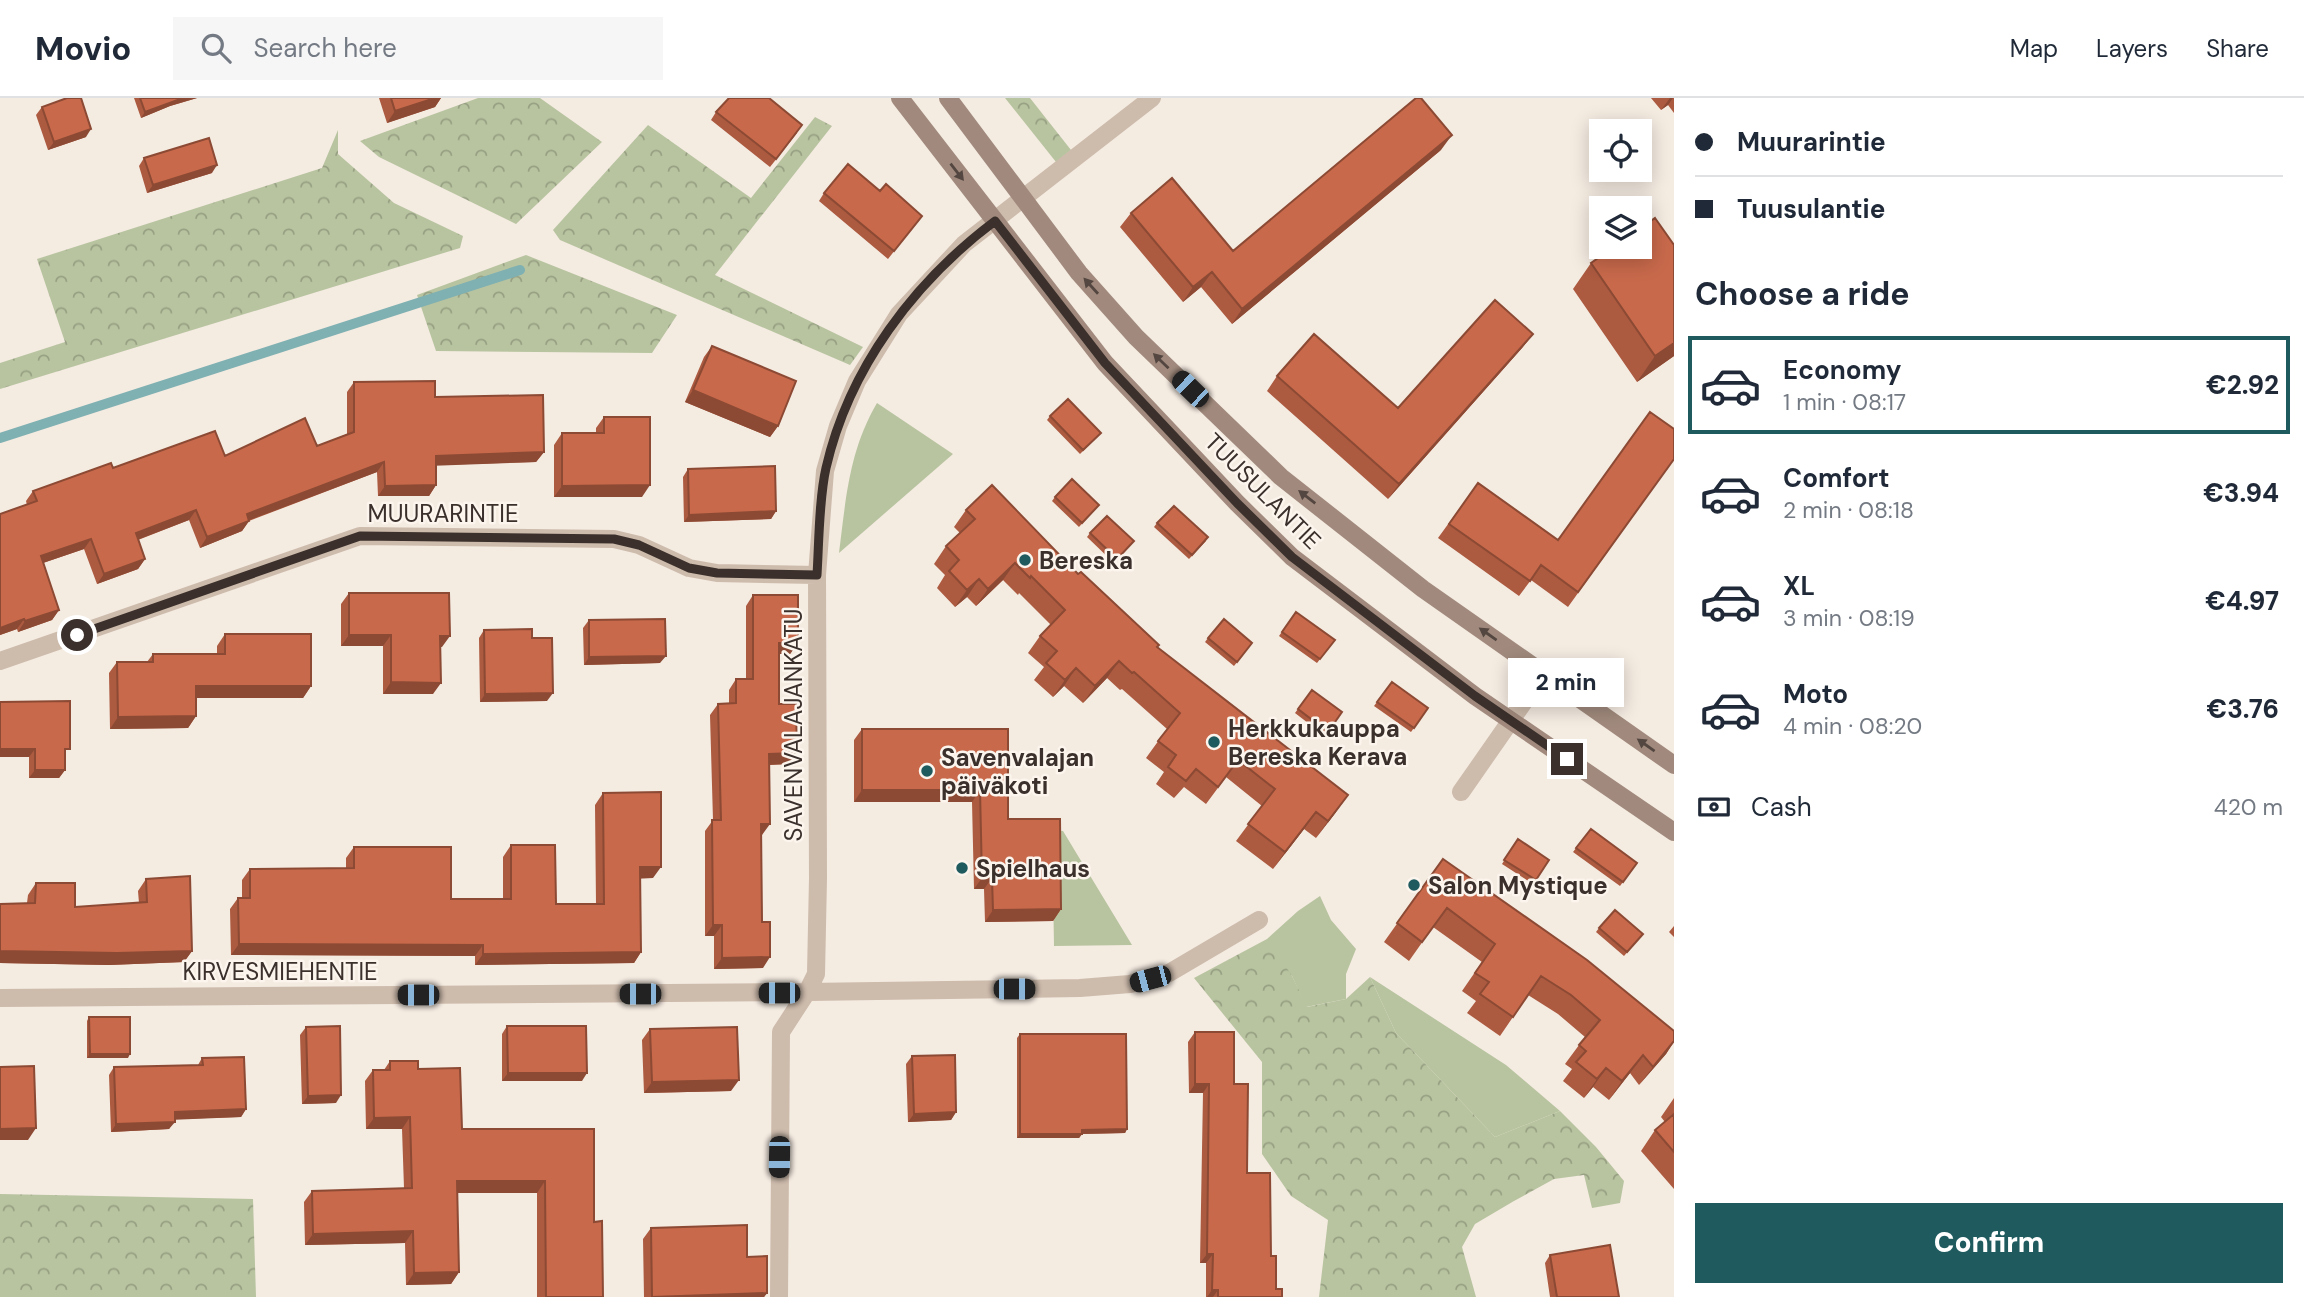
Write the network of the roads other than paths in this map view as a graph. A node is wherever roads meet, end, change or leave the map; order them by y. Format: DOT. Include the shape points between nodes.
graph roads {
  1 [pos="900,98"];
  2 [pos="948,98"];
  3 [pos="1152,98"];
  4 [pos="1024,197"];
  5 [pos="995,221"];
  6 [pos="817,575"];
  7 [pos="0,662"];
  8 [pos="1544,673"];
  9 [pos="1510,721"];
  10 [pos="1674,765"];
  11 [pos="1461,792"];
  12 [pos="1674,832"];
  13 [pos="1259,920"];
  14 [pos="807,992"];
  15 [pos="0,998"];
  16 [pos="779,1297"];
  1 -- 5 [label="main road, TUUSULANTIE, one-way"];
  2 -- 4 [label="main road, TUUSULANTIE"];
  3 -- 4 [label="street, SAVENVALAJANKATU"];
  4 -- 5 [label="street, SAVENVALAJANKATU"];
  8 -- 4 [label="main road, TUUSULANTIE, one-way" via="1423,589 1281,477 1136,337 1079,273"];
  5 -- 6 [label="street, SAVENVALAJANKATU" via="964,244 899,314 857,381 825,471"];
  5 -- 9 [label="main road, TUUSULANTIE" via="1105,363 1283,548"];
  6 -- 7 [label="street, MUURARINTIE" via="717,573 689,568 614,539 360,536"];
  6 -- 14 [label="street, SAVENVALAJANKATU" via="816,974"];
  8 -- 9 [label="street"];
  10 -- 8 [label="main road, TUUSULANTIE, one-way"];
  9 -- 11 [label="street"];
  9 -- 12 [label="main road, TUUSULANTIE"];
  13 -- 14 [label="street, KIRVESMIEHENTIE" via="1169,973 1130,984"];
  14 -- 15 [label="street, KIRVESMIEHENTIE"];
  14 -- 16 [label="street, SAVENVALAJANKATU" via="781,1032"];
}
